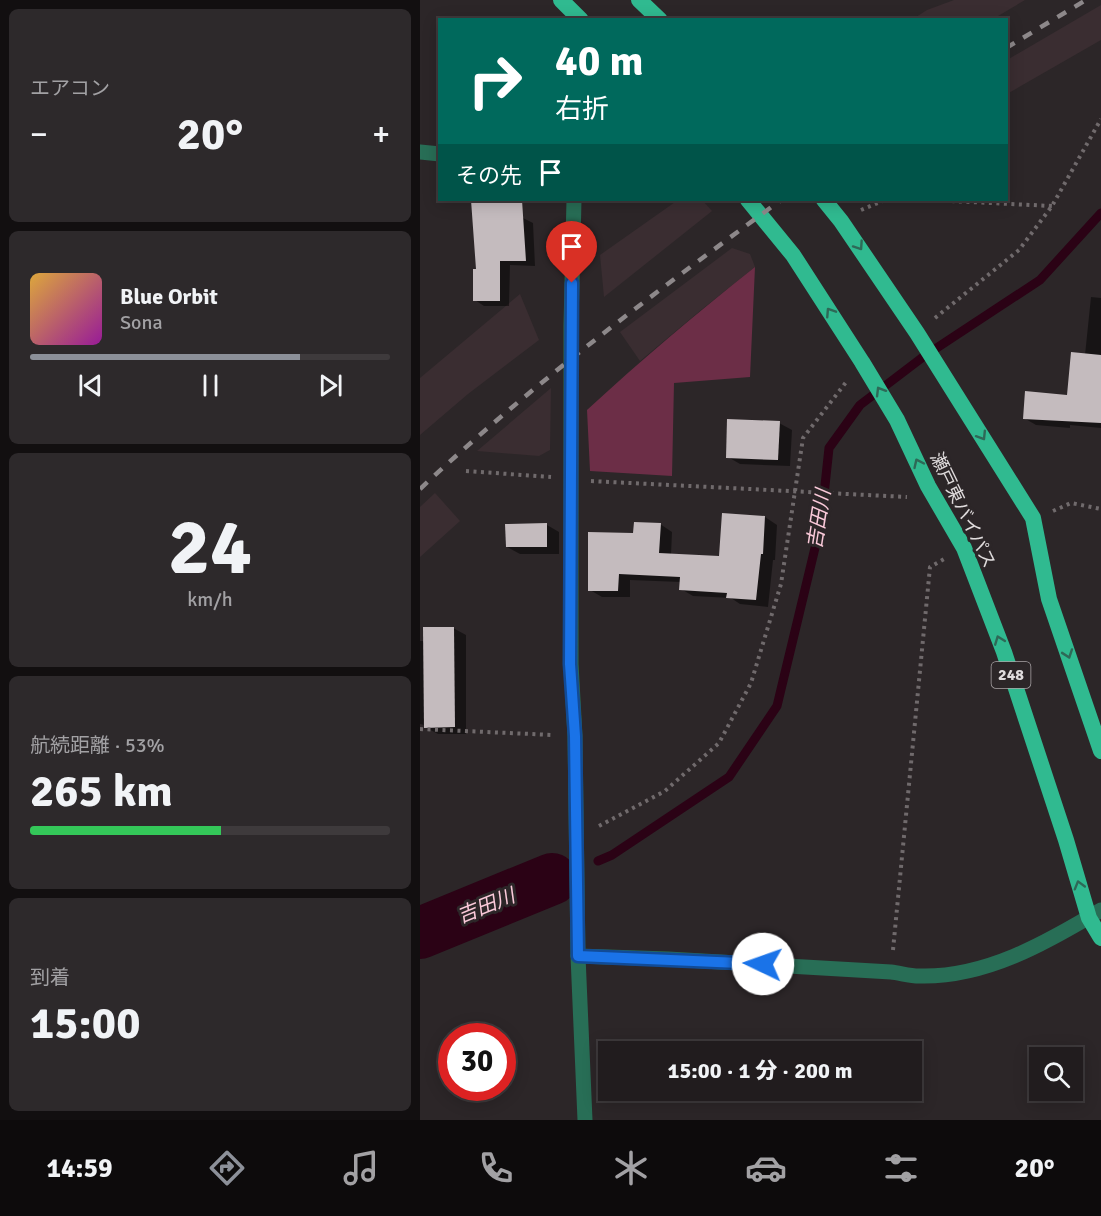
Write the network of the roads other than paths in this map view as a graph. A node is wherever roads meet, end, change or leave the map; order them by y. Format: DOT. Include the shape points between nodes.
graph roads {
  1 [pos="561,0"];
  2 [pos="639,0"];
  3 [pos="579,18"];
  4 [pos="658,18"];
  5 [pos="420,152"];
  6 [pos="438,154"];
  7 [pos="574,201"];
  8 [pos="749,201"];
  9 [pos="825,201"];
  10 [pos="1101,751"];
  11 [pos="1095,914"];
  12 [pos="1101,939"];
  13 [pos="578,956"];
  14 [pos="585,1120"];
  1 -- 3 [label="highway"];
  2 -- 4 [label="highway"];
  5 -- 6 [label="street"];
  7 -- 13 [label="street" via="570,664 575,736"];
  11 -- 8 [label="highway, 瀬戸東バイパス / 248, one-way" via="964,548 862,362 793,255"];
  9 -- 10 [label="highway, one-way" via="917,333 1033,518 1049,599"];
  11 -- 12 [label="highway, 瀬戸東バイパス / 248"];
  11 -- 13 [label="street" via="1021,953 976,970 918,976"];
  13 -- 14 [label="street"];
}
